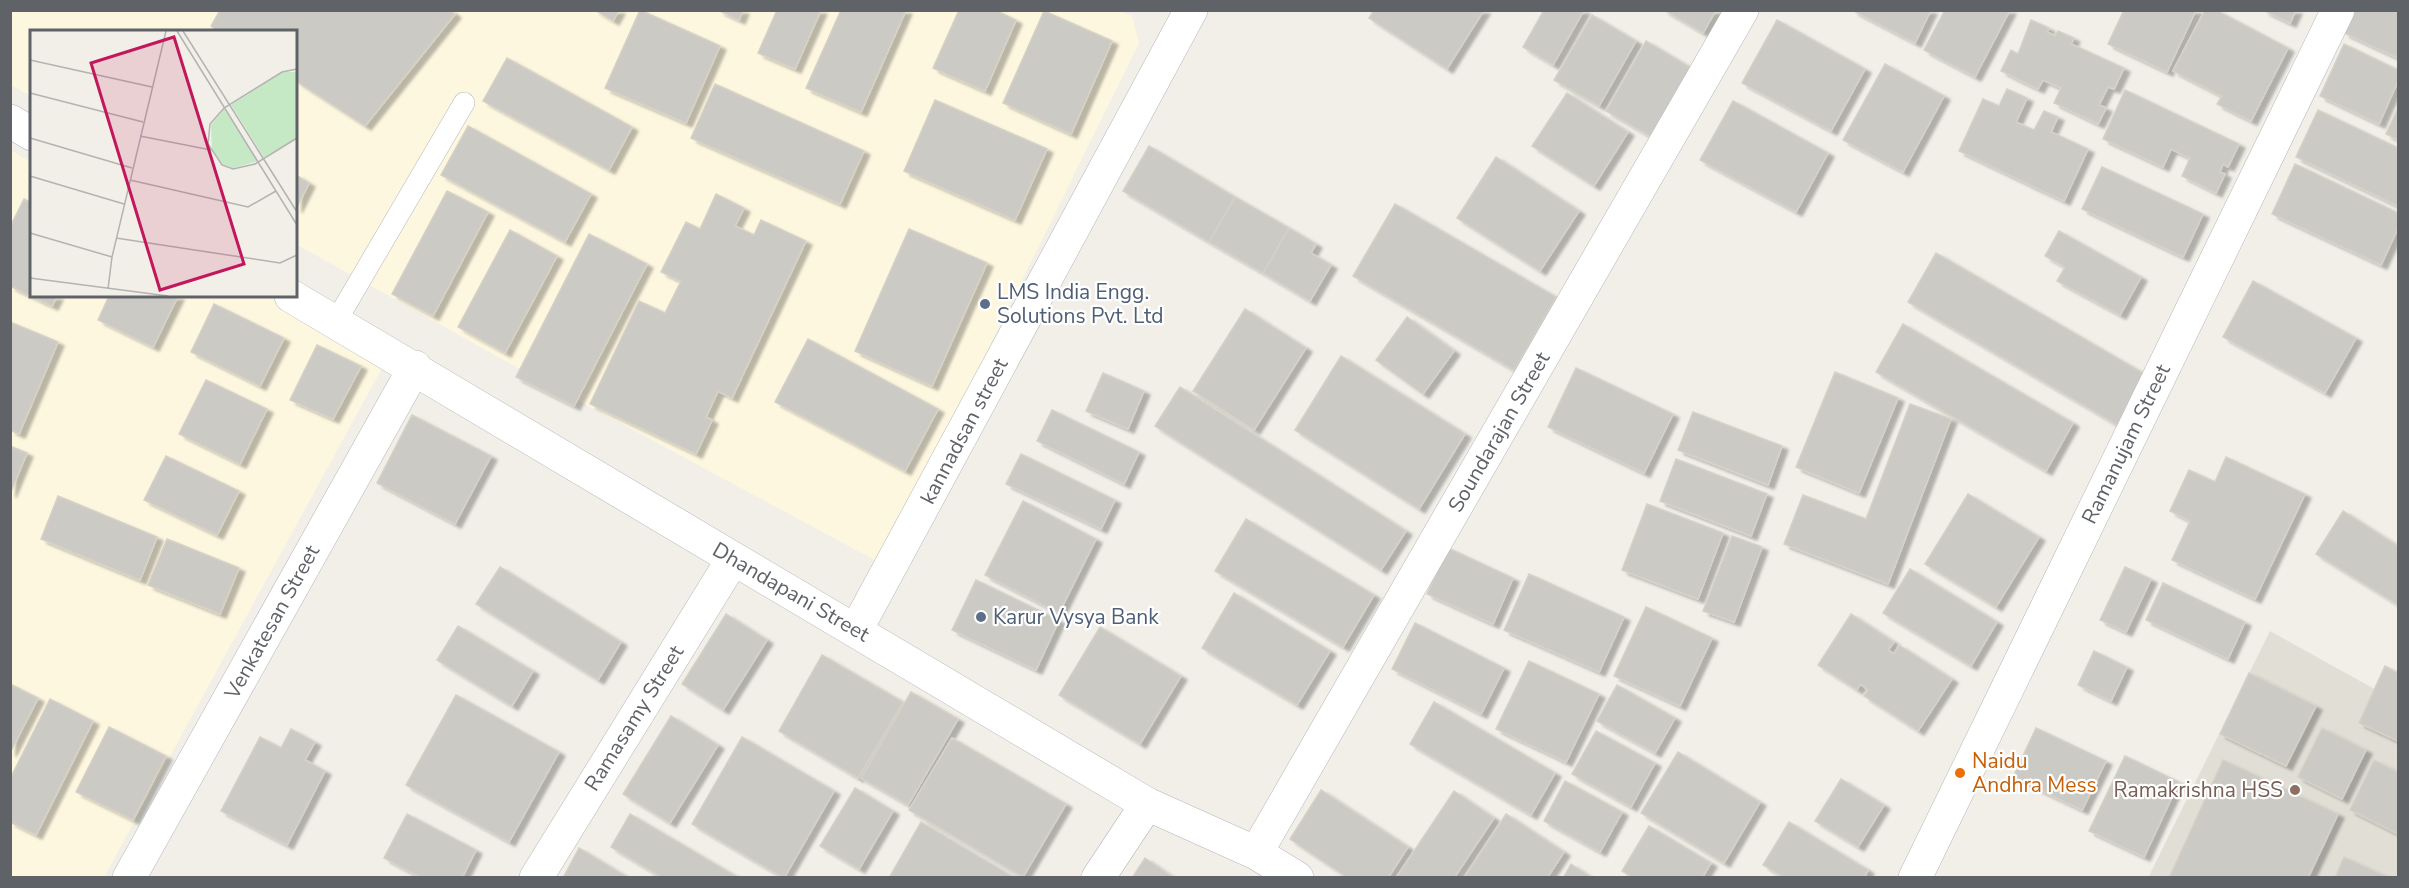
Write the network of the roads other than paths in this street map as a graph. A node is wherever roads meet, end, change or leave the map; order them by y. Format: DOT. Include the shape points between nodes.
graph roads {
  1 [pos="1191,10"];
  2 [pos="1742,10"];
  3 [pos="2338,10"];
  4 [pos="464,103"];
  5 [pos="10,122"];
  6 [pos="30,133"];
  7 [pos="293,297"];
  8 [pos="335,323"];
  9 [pos="415,367"];
  10 [pos="733,559"];
  11 [pos="856,630"];
  12 [pos="1147,804"];
  13 [pos="1257,853"];
  14 [pos="129,878"];
  15 [pos="536,878"];
  16 [pos="1098,878"];
  17 [pos="1297,878"];
  18 [pos="1915,878"];
  1 -- 11 [label="street, kannadsan street"];
  2 -- 13 [label="street, Soundarajan Street"];
  3 -- 18 [label="street, Ramanujam Street"];
  4 -- 8 [label="lane"];
  5 -- 6 [label="street"];
  7 -- 8 [label="street, Dhandapani Street"];
  8 -- 9 [label="street, Dhandapani Street"];
  9 -- 10 [label="street, Dhandapani Street"];
  9 -- 14 [label="street, Venkatesan Street"];
  10 -- 11 [label="street, Dhandapani Street"];
  10 -- 15 [label="street, Ramasamy Street"];
  11 -- 12 [label="street, Dhandapani Street"];
  12 -- 13 [label="street, Dhandapani Street"];
  12 -- 16 [label="street"];
  13 -- 17 [label="street, Dhandapani Street"];
}
